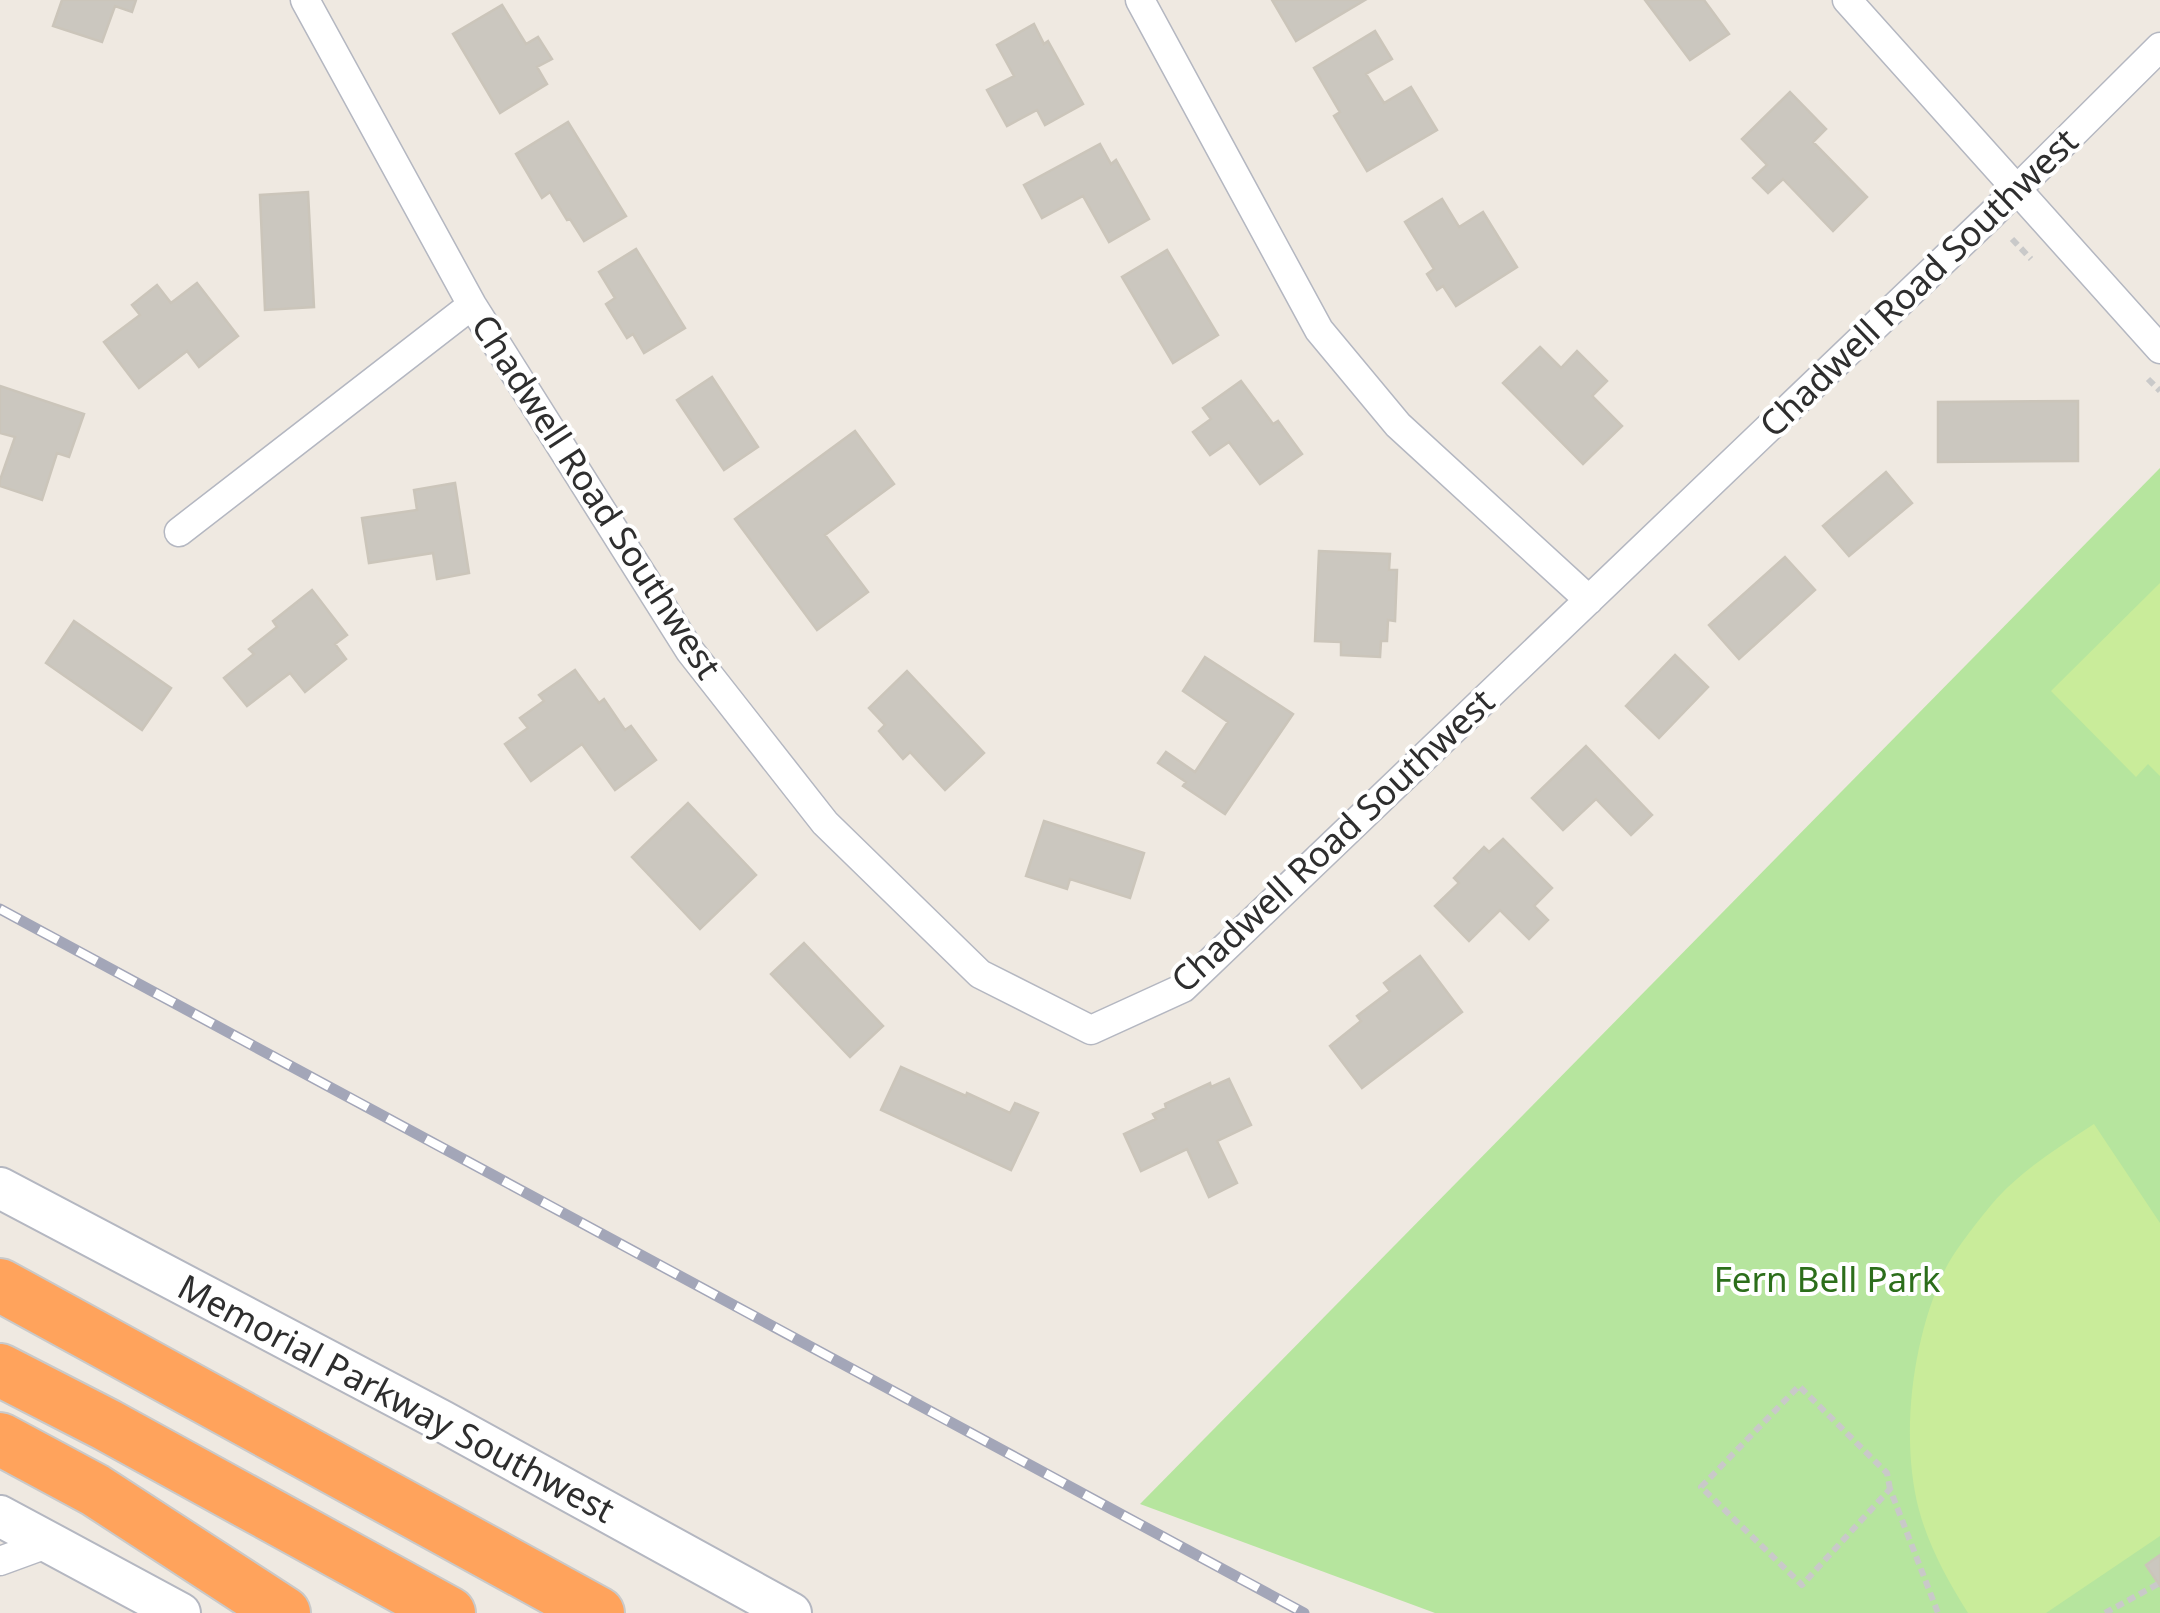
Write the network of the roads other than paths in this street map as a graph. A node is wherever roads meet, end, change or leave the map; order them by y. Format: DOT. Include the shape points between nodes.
graph roads {
  1 [pos="305,0"];
  2 [pos="1140,0"];
  3 [pos="1847,0"];
  4 [pos="2160,48"];
  5 [pos="2016,191"];
  6 [pos="472,305"];
  7 [pos="2160,350"];
  8 [pos="179,532"];
  9 [pos="1589,600"];
  10 [pos="0,1188"];
  11 [pos="0,1285"];
  12 [pos="0,1370"];
  13 [pos="0,1438"];
  14 [pos="0,1516"];
  15 [pos="52,1542"];
  16 [pos="0,1562"];
  17 [pos="180,1613"];
  18 [pos="284,1613"];
  19 [pos="449,1613"];
  20 [pos="598,1613"];
  21 [pos="790,1613"];
  1 -- 6 [label="street, Chadwell Road Southwest"];
  2 -- 9 [label="street" via="1319,330 1398,425"];
  3 -- 5 [label="street"];
  4 -- 5 [label="street, Chadwell Road Southwest"];
  5 -- 7 [label="street"];
  5 -- 9 [label="street, Chadwell Road Southwest"];
  6 -- 8 [label="street"];
  6 -- 9 [label="street, Chadwell Road Southwest" via="690,651 825,823 980,974 1091,1030 1183,988"];
  10 -- 21 [label="main road, Memorial Parkway Southwest"];
  11 -- 20 [label="highway"];
  12 -- 19 [label="highway"];
  13 -- 18 [label="highway" via="95,1490"];
  14 -- 15 [label="main road"];
  15 -- 16 [label="street"];
  15 -- 17 [label="main road"];
}
